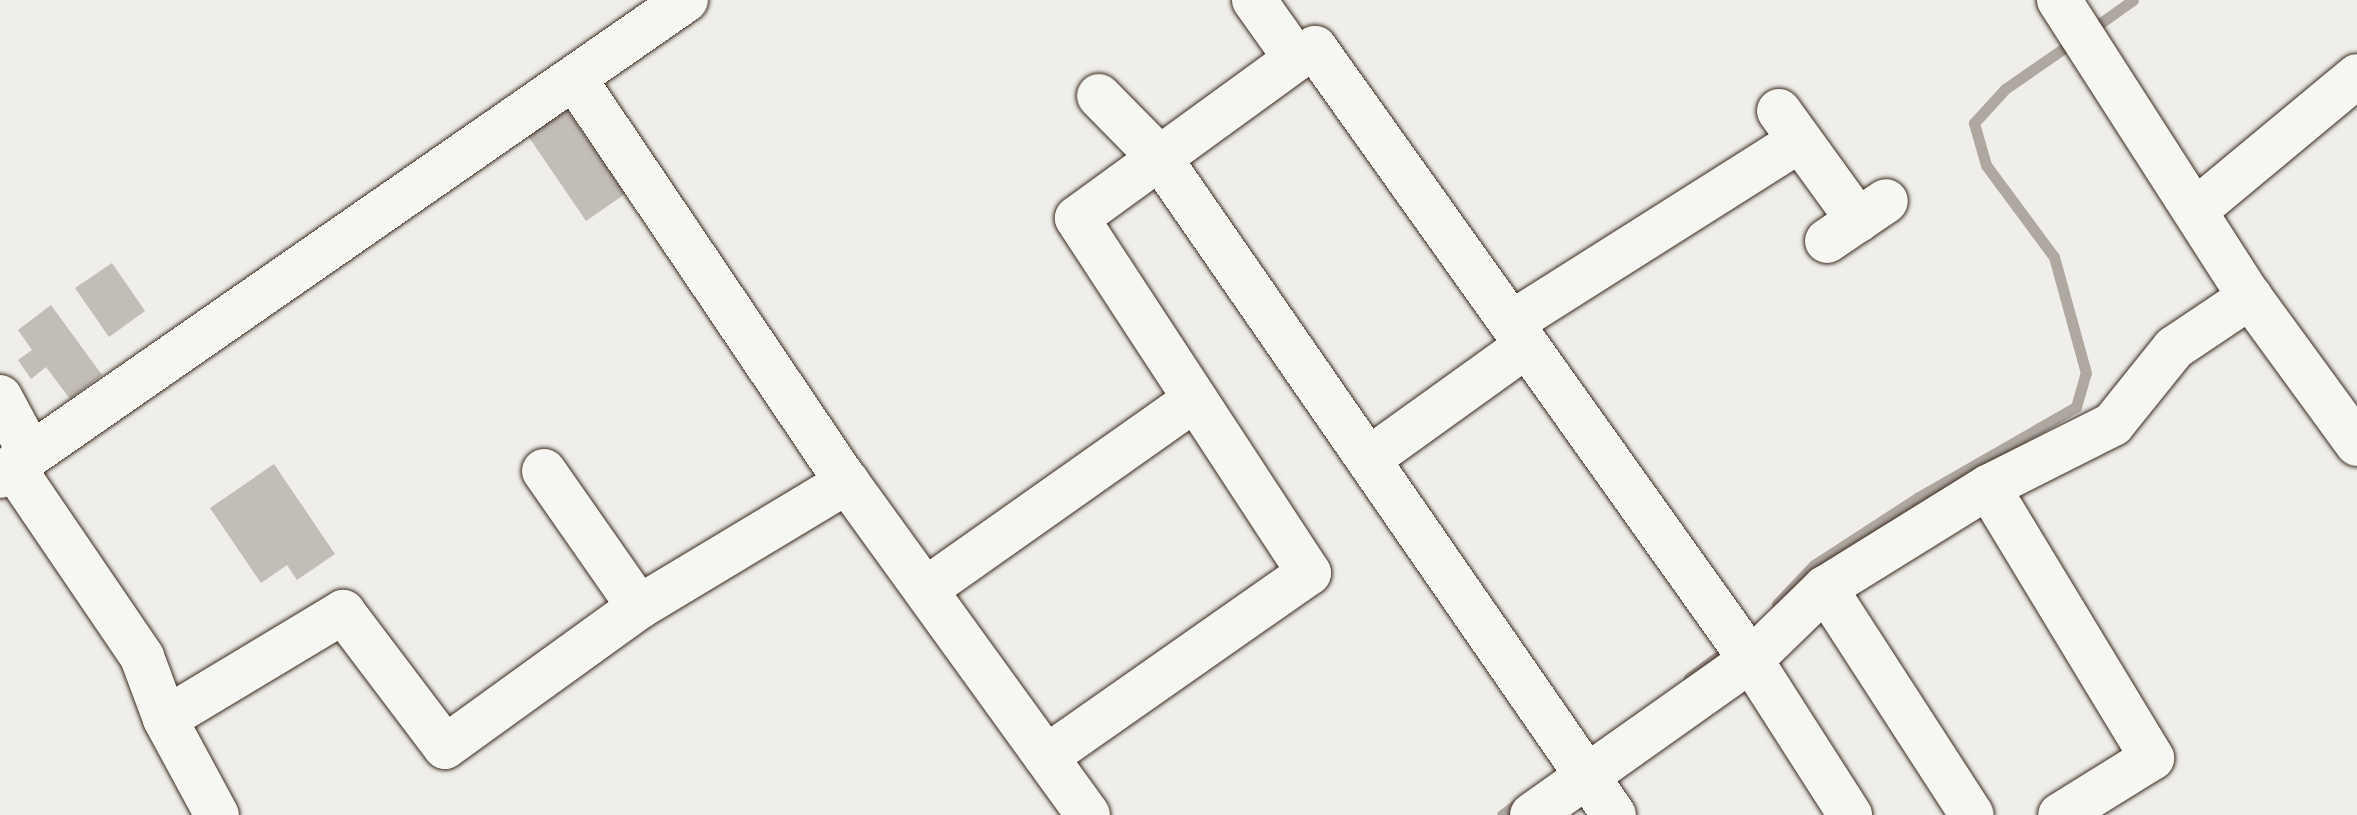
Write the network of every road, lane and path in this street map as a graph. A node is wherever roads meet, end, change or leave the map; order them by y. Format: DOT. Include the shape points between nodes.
graph roads {
  1 [pos="686,0"];
  2 [pos="1254,0"];
  3 [pos="2059,0"];
  4 [pos="1296,59"];
  5 [pos="2357,76"];
  6 [pos="574,78"];
  7 [pos="1099,96"];
  8 [pos="1159,157"];
  9 [pos="2197,209"];
  10 [pos="1857,221"];
  11 [pos="2250,297"];
  12 [pos="1519,334"];
  13 [pos="0,397"];
  14 [pos="1195,399"];
  15 [pos="2357,444"];
  16 [pos="1370,458"];
  17 [pos="544,471"];
  18 [pos="6,472"];
  19 [pos="847,482"];
  20 [pos="1988,487"];
  21 [pos="1825,588"];
  22 [pos="926,589"];
  23 [pos="639,607"];
  24 [pos="1751,660"];
  25 [pos="165,719"];
  26 [pos="1046,757"];
  27 [pos="1591,773"];
  28 [pos="217,815"];
  29 [pos="1088,815"];
  30 [pos="1532,815"];
  31 [pos="1614,815"];
  32 [pos="1850,815"];
  33 [pos="1972,815"];
  34 [pos="2060,815"];
  1 -- 6 [label="street"];
  2 -- 4 [label="street"];
  3 -- 9 [label="street"];
  4 -- 8 [label="street"];
  4 -- 12 [label="street" via="1315,48"];
  5 -- 9 [label="street"];
  6 -- 18 [label="street"];
  6 -- 19 [label="street"];
  7 -- 8 [label="street"];
  8 -- 14 [label="street" via="1077,218"];
  8 -- 16 [label="street"];
  9 -- 11 [label="street"];
  10 -- 12 [label="street" via="1789,126"];
  11 -- 15 [label="street"];
  11 -- 20 [label="street" via="2174,348 2113,424"];
  12 -- 16 [label="street"];
  12 -- 24 [label="street"];
  13 -- 18 [label="street" via="29,451"];
  14 -- 22 [label="street"];
  14 -- 26 [label="street" via="1309,573"];
  16 -- 27 [label="street"];
  17 -- 23 [label="street"];
  18 -- 25 [label="street" via="142,657"];
  19 -- 22 [label="street"];
  19 -- 23 [label="street"];
  20 -- 21 [label="street"];
  20 -- 34 [label="street" via="2152,758"];
  21 -- 24 [label="street"];
  21 -- 33 [label="street"];
  22 -- 26 [label="street"];
  23 -- 25 [label="street" via="445,747 343,612"];
  24 -- 27 [label="street"];
  24 -- 32 [label="street"];
  25 -- 28 [label="street"];
  26 -- 29 [label="street"];
  27 -- 30 [label="street"];
  27 -- 31 [label="street"];
}
